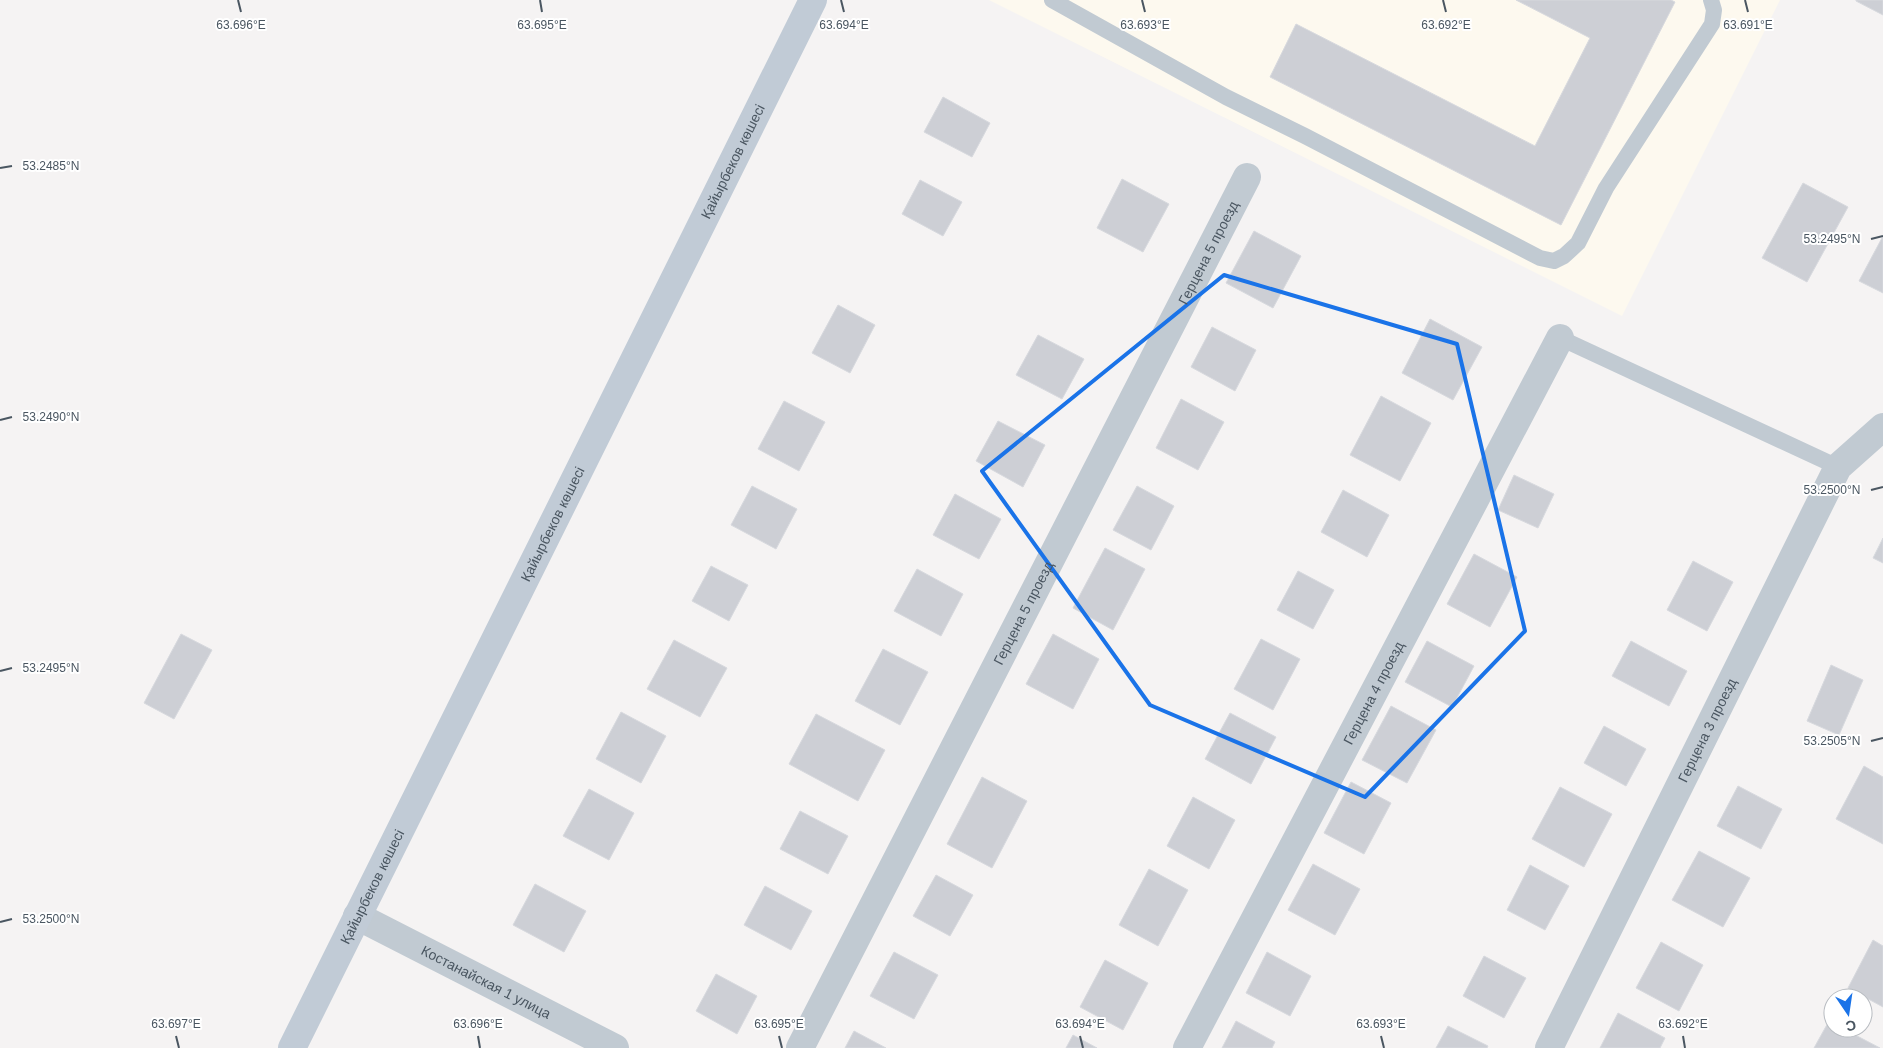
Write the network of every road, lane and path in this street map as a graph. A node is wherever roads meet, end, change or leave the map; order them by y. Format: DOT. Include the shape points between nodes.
graph roads {
  1 [pos="813,0"];
  2 [pos="1052,0"];
  3 [pos="1711,0"];
  4 [pos="1247,177"];
  5 [pos="1560,338"];
  6 [pos="1883,427"];
  7 [pos="1838,467"];
  8 [pos="357,916"];
  9 [pos="292,1048"];
  10 [pos="615,1048"];
  11 [pos="800,1048"];
  12 [pos="1187,1048"];
  13 [pos="1549,1048"];
  1 -- 8 [label="main road, Қайырбеков көшесі"];
  2 -- 3 [label="lane" via="1226,97 1540,258 1554,261 1578,243 1606,188 1712,24 1714,10"];
  4 -- 11 [label="street, Герцена 5 проезд"];
  5 -- 7 [label="lane"];
  5 -- 12 [label="street, Герцена 4 проезд"];
  6 -- 7 [label="street, Герцена 3 проезд"];
  7 -- 13 [label="street, Герцена 3 проезд"];
  8 -- 9 [label="main road, Қайырбеков көшесі"];
  8 -- 10 [label="street, Костанайская 1 улица"];
}
